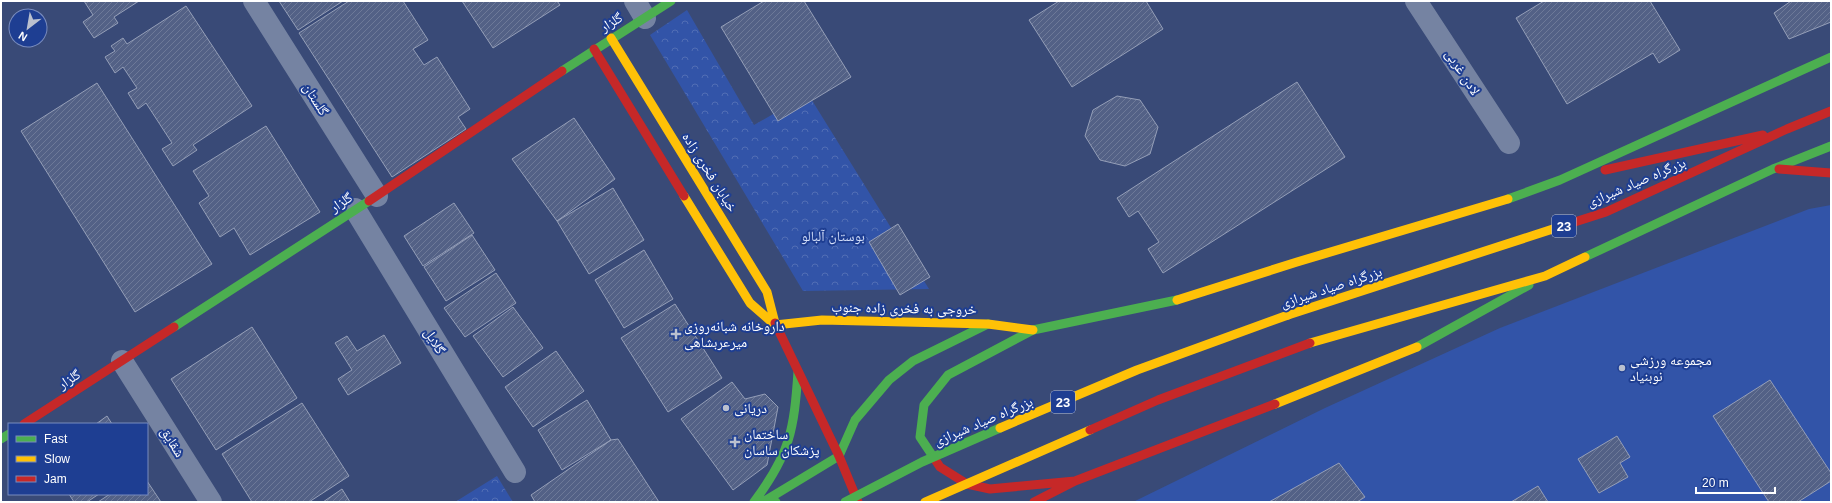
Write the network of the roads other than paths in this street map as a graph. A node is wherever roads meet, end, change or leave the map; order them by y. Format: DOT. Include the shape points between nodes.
graph roads {
  1 [pos="254,1"];
  2 [pos="671,1"];
  3 [pos="1416,1"];
  4 [pos="640,9"];
  5 [pos="611,38"];
  6 [pos="594,49"];
  7 [pos="1831,58"];
  8 [pos="1831,112"];
  9 [pos="1787,129"];
  10 [pos="1509,143"];
  11 [pos="1831,146"];
  12 [pos="1774,169"];
  13 [pos="1831,173"];
  14 [pos="1560,180"];
  15 [pos="377,196"];
  16 [pos="355,210"];
  17 [pos="1545,276"];
  18 [pos="988,324"];
  19 [pos="775,325"];
  20 [pos="1034,330"];
  21 [pos="122,361"];
  22 [pos="798,370"];
  23 [pos="26,423"];
  24 [pos="839,456"];
  25 [pos="515,472"];
  26 [pos="1075,481"];
  27 [pos="769,501"];
  28 [pos="210,502"];
  29 [pos="754,502"];
  30 [pos="845,502"];
  31 [pos="858,502"];
  32 [pos="925,502"];
  33 [pos="1034,502"];
  1 -- 15 [label="street, گلستان"];
  2 -- 4 [label="main road, گلزار"];
  3 -- 10 [label="street, لادن غربی"];
  4 -- 5 [label="main road, گلزار"];
  5 -- 6 [label="main road, گلزار"];
  5 -- 19 [label="main road, خیابان فخری زاده" via="767,292"];
  6 -- 15 [label="main road, گلزار"];
  6 -- 19 [label="main road, خیابان فخری زاده" via="750,303"];
  7 -- 14 [label="main road"];
  8 -- 9 [label="main road, بزرگراه صیاد شیرازی / 23"];
  9 -- 14 [label="main road"];
  9 -- 30 [label="main road, بزرگراه صیاد شیرازی / 23, bridge" via="1606,212 1288,315 1130,373 922,462"];
  11 -- 12 [label="main road"];
  12 -- 13 [label="main road"];
  12 -- 17 [label="main road"];
  14 -- 20 [label="main road" via="1504,200 1172,302"];
  15 -- 16 [label="main road, گلزار"];
  16 -- 21 [label="main road, گلزار"];
  16 -- 25 [label="street, گلایل"];
  17 -- 26 [label="main road" via="1408,352"];
  17 -- 32 [label="main road, bridge" via="1310,343 1158,400"];
  18 -- 19 [label="main road, خروجی به فخری زاده جنوب" via="822,320"];
  18 -- 20 [label="main road, خروجی به فخری زاده جنوب"];
  18 -- 24 [label="main road" via="913,360 889,380 855,420"];
  19 -- 22 [label="main road, خیابان فخری زاده"];
  20 -- 26 [label="main road" via="948,375 924,405 920,437 940,467 967,484 990,489"];
  21 -- 23 [label="main road, گلزار"];
  21 -- 28 [label="street, شقایق"];
  22 -- 24 [label="main road, خیابان فخری زاده"];
  22 -- 29 [label="main road" via="795,414 787,447 773,477"];
  24 -- 27 [label="main road"];
  24 -- 31 [label="main road, خیابان فخری زاده"];
  26 -- 33 [label="main road"];
}
